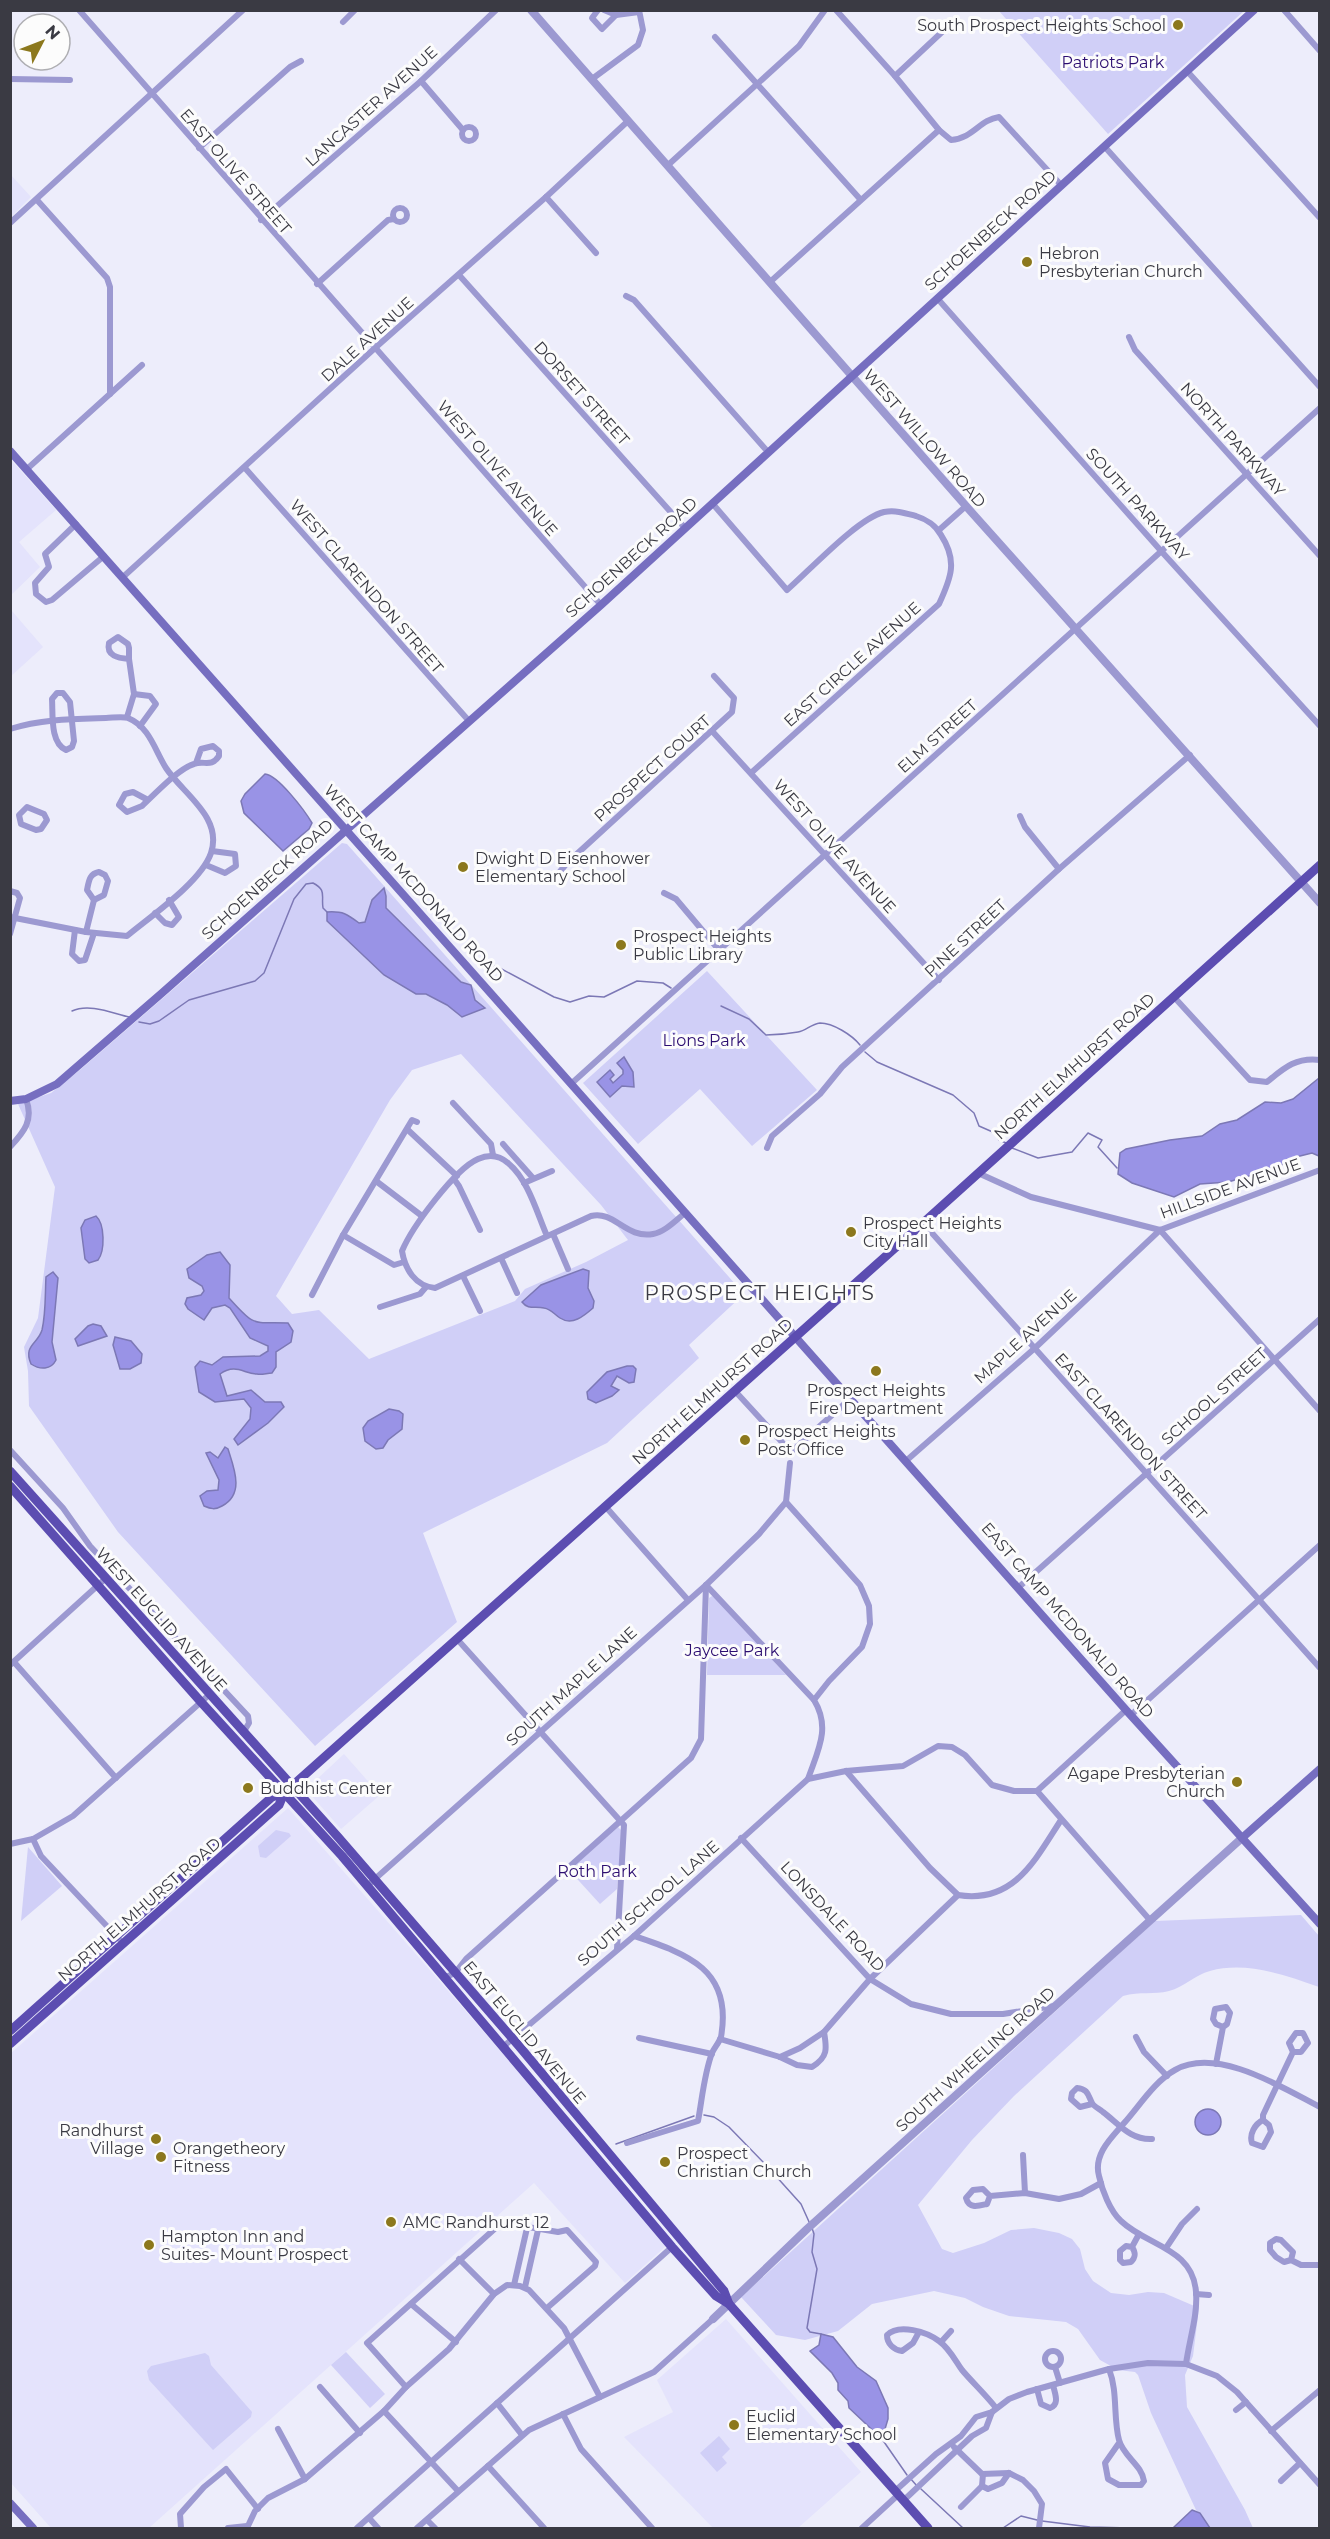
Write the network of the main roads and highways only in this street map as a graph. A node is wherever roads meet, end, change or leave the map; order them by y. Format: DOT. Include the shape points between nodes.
graph roads {
  1 [pos="1254,10"];
  2 [pos="10,451"];
  3 [pos="346,829"];
  4 [pos="1320,865"];
  5 [pos="10,1101"];
  6 [pos="796,1335"];
  7 [pos="10,1471"];
  8 [pos="10,1485"];
  9 [pos="1320,1769"];
  10 [pos="288,1790"];
  11 [pos="1242,1838"];
  12 [pos="1320,1924"];
  13 [pos="120,1940"];
  14 [pos="451,1973"];
  15 [pos="10,2031"];
  16 [pos="10,2044"];
  17 [pos="729,2304"];
  18 [pos="10,2503"];
  19 [pos="33,2529"];
  20 [pos="928,2529"];
  1 -- 3 [label="main road, SCHOENBECK ROAD" via="601,605"];
  2 -- 3 [label="main road, WEST CAMP MCDONALD ROAD"];
  3 -- 5 [label="main road, SCHOENBECK ROAD" via="57,1084 26,1099"];
  3 -- 6 [label="main road, WEST CAMP MCDONALD ROAD"];
  4 -- 6 [label="main road, NORTH ELMHURST ROAD"];
  6 -- 10 [label="main road, NORTH ELMHURST ROAD"];
  6 -- 11 [label="main road, EAST CAMP MCDONALD ROAD"];
  7 -- 10 [label="main road, WEST EUCLID AVENUE" via="210,1694"];
  8 -- 10 [label="main road, WEST EUCLID AVENUE" via="201,1702"];
  9 -- 11 [label="main road"];
  10 -- 13 [label="main road, NORTH ELMHURST ROAD" via="272,1797"];
  10 -- 14 [label="main road, EAST EUCLID AVENUE"];
  11 -- 12 [label="main road, EAST CAMP MCDONALD ROAD"];
  13 -- 15 [label="main road, NORTH ELMHURST ROAD"];
  13 -- 16 [label="main road, NORTH ELMHURST ROAD"];
  14 -- 17 [label="main road, EAST EUCLID AVENUE" via="513,2038 724,2291"];
  14 -- 17 [label="main road, EAST EUCLID AVENUE" via="504,2046 672,2247 716,2296"];
  17 -- 20 [label="main road, EAST EUCLID AVENUE"];
  18 -- 19 [label="main road"];
}
